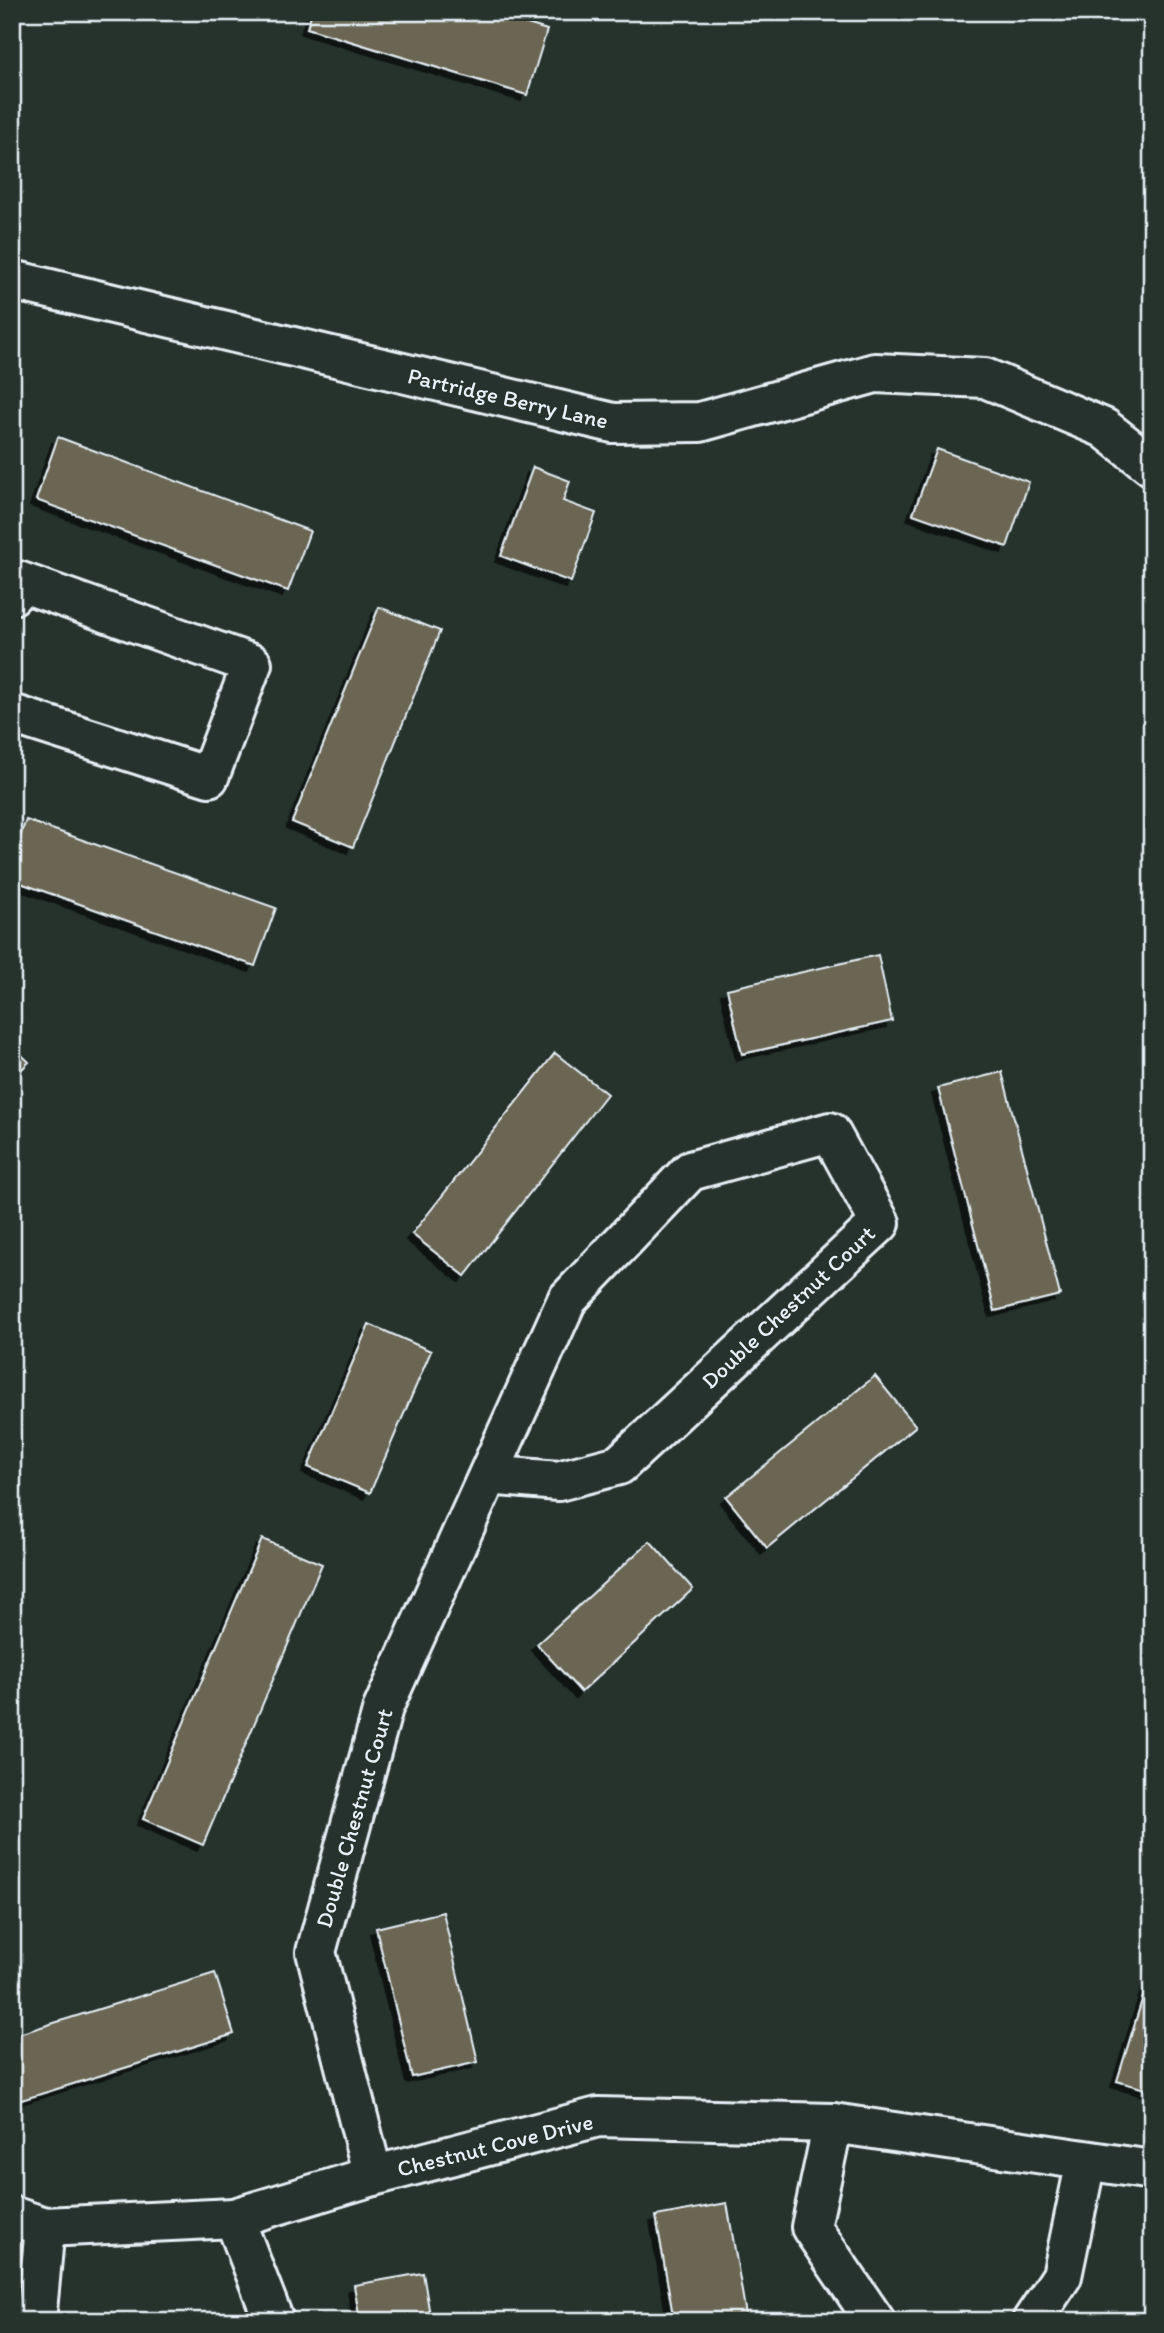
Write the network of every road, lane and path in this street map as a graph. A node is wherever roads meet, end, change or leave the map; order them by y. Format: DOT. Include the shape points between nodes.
graph roads {
  1 [pos="12,280"];
  2 [pos="1152,466"];
  3 [pos="12,595"];
  4 [pos="12,714"];
  5 [pos="488,1475"];
  6 [pos="833,2123"];
  7 [pos="1086,2161"];
  8 [pos="1152,2171"];
  9 [pos="373,2176"];
  10 [pos="234,2218"];
  11 [pos="29,2222"];
  12 [pos="36,2321"];
  13 [pos="274,2321"];
  14 [pos="875,2321"];
  15 [pos="1032,2321"];
  1 -- 2 [label="street, Partridge Berry Lane" via="613,423 700,422 875,373 985,378 1104,428"];
  3 -- 4 [label="street" via="18,580 252,664 209,777"];
  5 -- 5 [label="street, Double Chestnut Court" via="567,1300 690,1171 830,1132 880,1223 619,1465 558,1481"];
  5 -- 9 [label="street, Double Chestnut Court" via="383,1708 316,1952"];
  6 -- 7 [label="street, Chestnut Cove Drive"];
  6 -- 9 [label="street, Chestnut Cove Drive" via="598,2117"];
  6 -- 14 [label="street" via="811,2227"];
  7 -- 8 [label="street, Chestnut Cove Drive"];
  7 -- 15 [label="street" via="1062,2276"];
  9 -- 10 [label="street, Chestnut Cove Drive"];
  10 -- 11 [label="street, Chestnut Cove Drive"];
  10 -- 13 [label="street"];
  11 -- 12 [label="street"];
}
